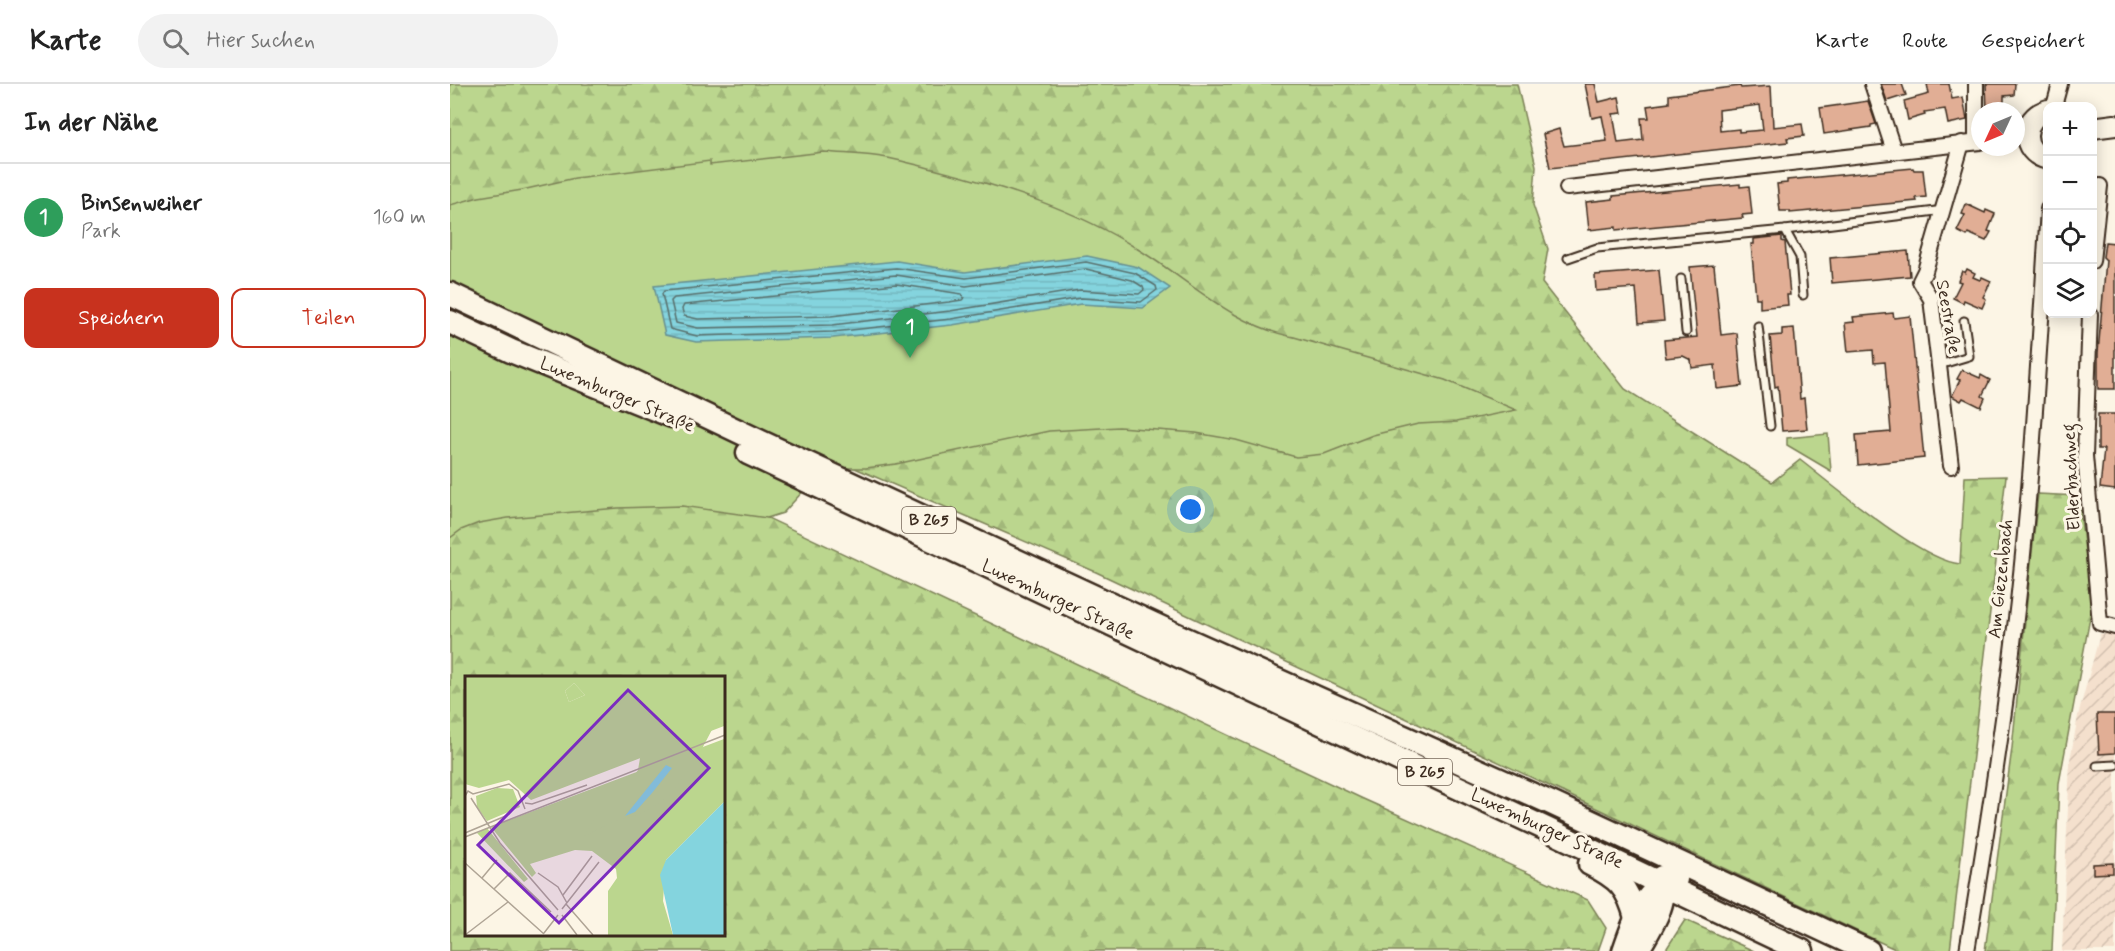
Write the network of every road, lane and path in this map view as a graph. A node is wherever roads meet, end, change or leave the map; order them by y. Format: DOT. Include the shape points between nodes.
graph roads {
  1 [pos="1872,84"];
  2 [pos="1976,84"];
  3 [pos="2060,84"];
  4 [pos="1975,102"];
  5 [pos="2055,102"];
  6 [pos="2043,112"];
  7 [pos="2115,125"];
  8 [pos="2097,127"];
  9 [pos="2025,131"];
  10 [pos="1971,142"];
  11 [pos="2025,143"];
  12 [pos="1971,147"];
  13 [pos="1894,152"];
  14 [pos="2043,157"];
  15 [pos="2100,186"];
  16 [pos="1567,188"];
  17 [pos="1944,210"];
  18 [pos="2048,210"];
  19 [pos="2097,214"];
  20 [pos="1785,230"];
  21 [pos="1568,258"];
  22 [pos="1681,279"];
  23 [pos="450,294"];
  24 [pos="1803,295"];
  25 [pos="2090,318"];
  26 [pos="1964,321"];
  27 [pos="450,322"];
  28 [pos="1758,326"];
  29 [pos="1686,332"];
  30 [pos="1939,365"];
  31 [pos="1770,426"];
  32 [pos="1951,466"];
  33 [pos="2115,627"];
  34 [pos="1186,658"];
  35 [pos="2115,765"];
  36 [pos="2097,766"];
  37 [pos="1551,803"];
  38 [pos="1664,884"];
  39 [pos="1718,910"];
  40 [pos="1643,922"];
  41 [pos="1624,951"];
  42 [pos="1637,951"];
  43 [pos="1802,951"];
  44 [pos="1835,951"];
  45 [pos="1868,951"];
  46 [pos="1968,951"];
  1 -- 13 [label="street"];
  2 -- 4 [label="street, Seestraße"];
  3 -- 5 [label="street"];
  6 -- 9 [label="street" via="2031,120"];
  7 -- 8 [label="street"];
  10 -- 13 [label="street"];
  11 -- 14 [label="street"];
  12 -- 17 [label="street, Seestraße"];
  13 -- 16 [label="street"];
  15 -- 19 [label="street"];
  17 -- 20 [label="lane"];
  17 -- 30 [label="street, Seestraße" via="1920,281 1931,299"];
  18 -- 46 [label="street, Am Giezenbach" via="2015,626"];
  20 -- 21 [label="lane" via="1597,248"];
  20 -- 24 [label="lane" via="1800,257"];
  22 -- 29 [label="lane"];
  23 -- 37 [label="main road, Luxemburger Straße / B 265" via="1168,631"];
  25 -- 33 [label="street, Elderbachweg" via="2085,456 2100,623"];
  26 -- 30 [label="lane" via="1969,356"];
  27 -- 34 [label="main road, Luxemburger Straße / B 265" via="511,351 658,409 939,545"];
  28 -- 31 [label="lane"];
  30 -- 32 [label="street, Seestraße"];
  34 -- 38 [label="main road, Luxemburger Straße / B 265"];
  34 -- 40 [label="main road" via="1247,702 1613,876 1629,895"];
  35 -- 36 [label="lane"];
  37 -- 38 [label="main road" via="1585,829 1655,864"];
  37 -- 45 [label="main road, B 265"];
  38 -- 39 [label="main road, B 265"];
  38 -- 40 [label="main road" via="1663,902"];
  38 -- 44 [label="main road" via="1676,879 1686,881"];
  39 -- 40 [label="main road, B 265" via="1682,909"];
  39 -- 43 [label="main road, B 265"];
  40 -- 41 [label="main road"];
  40 -- 42 [label="main road, B 265"];
}
